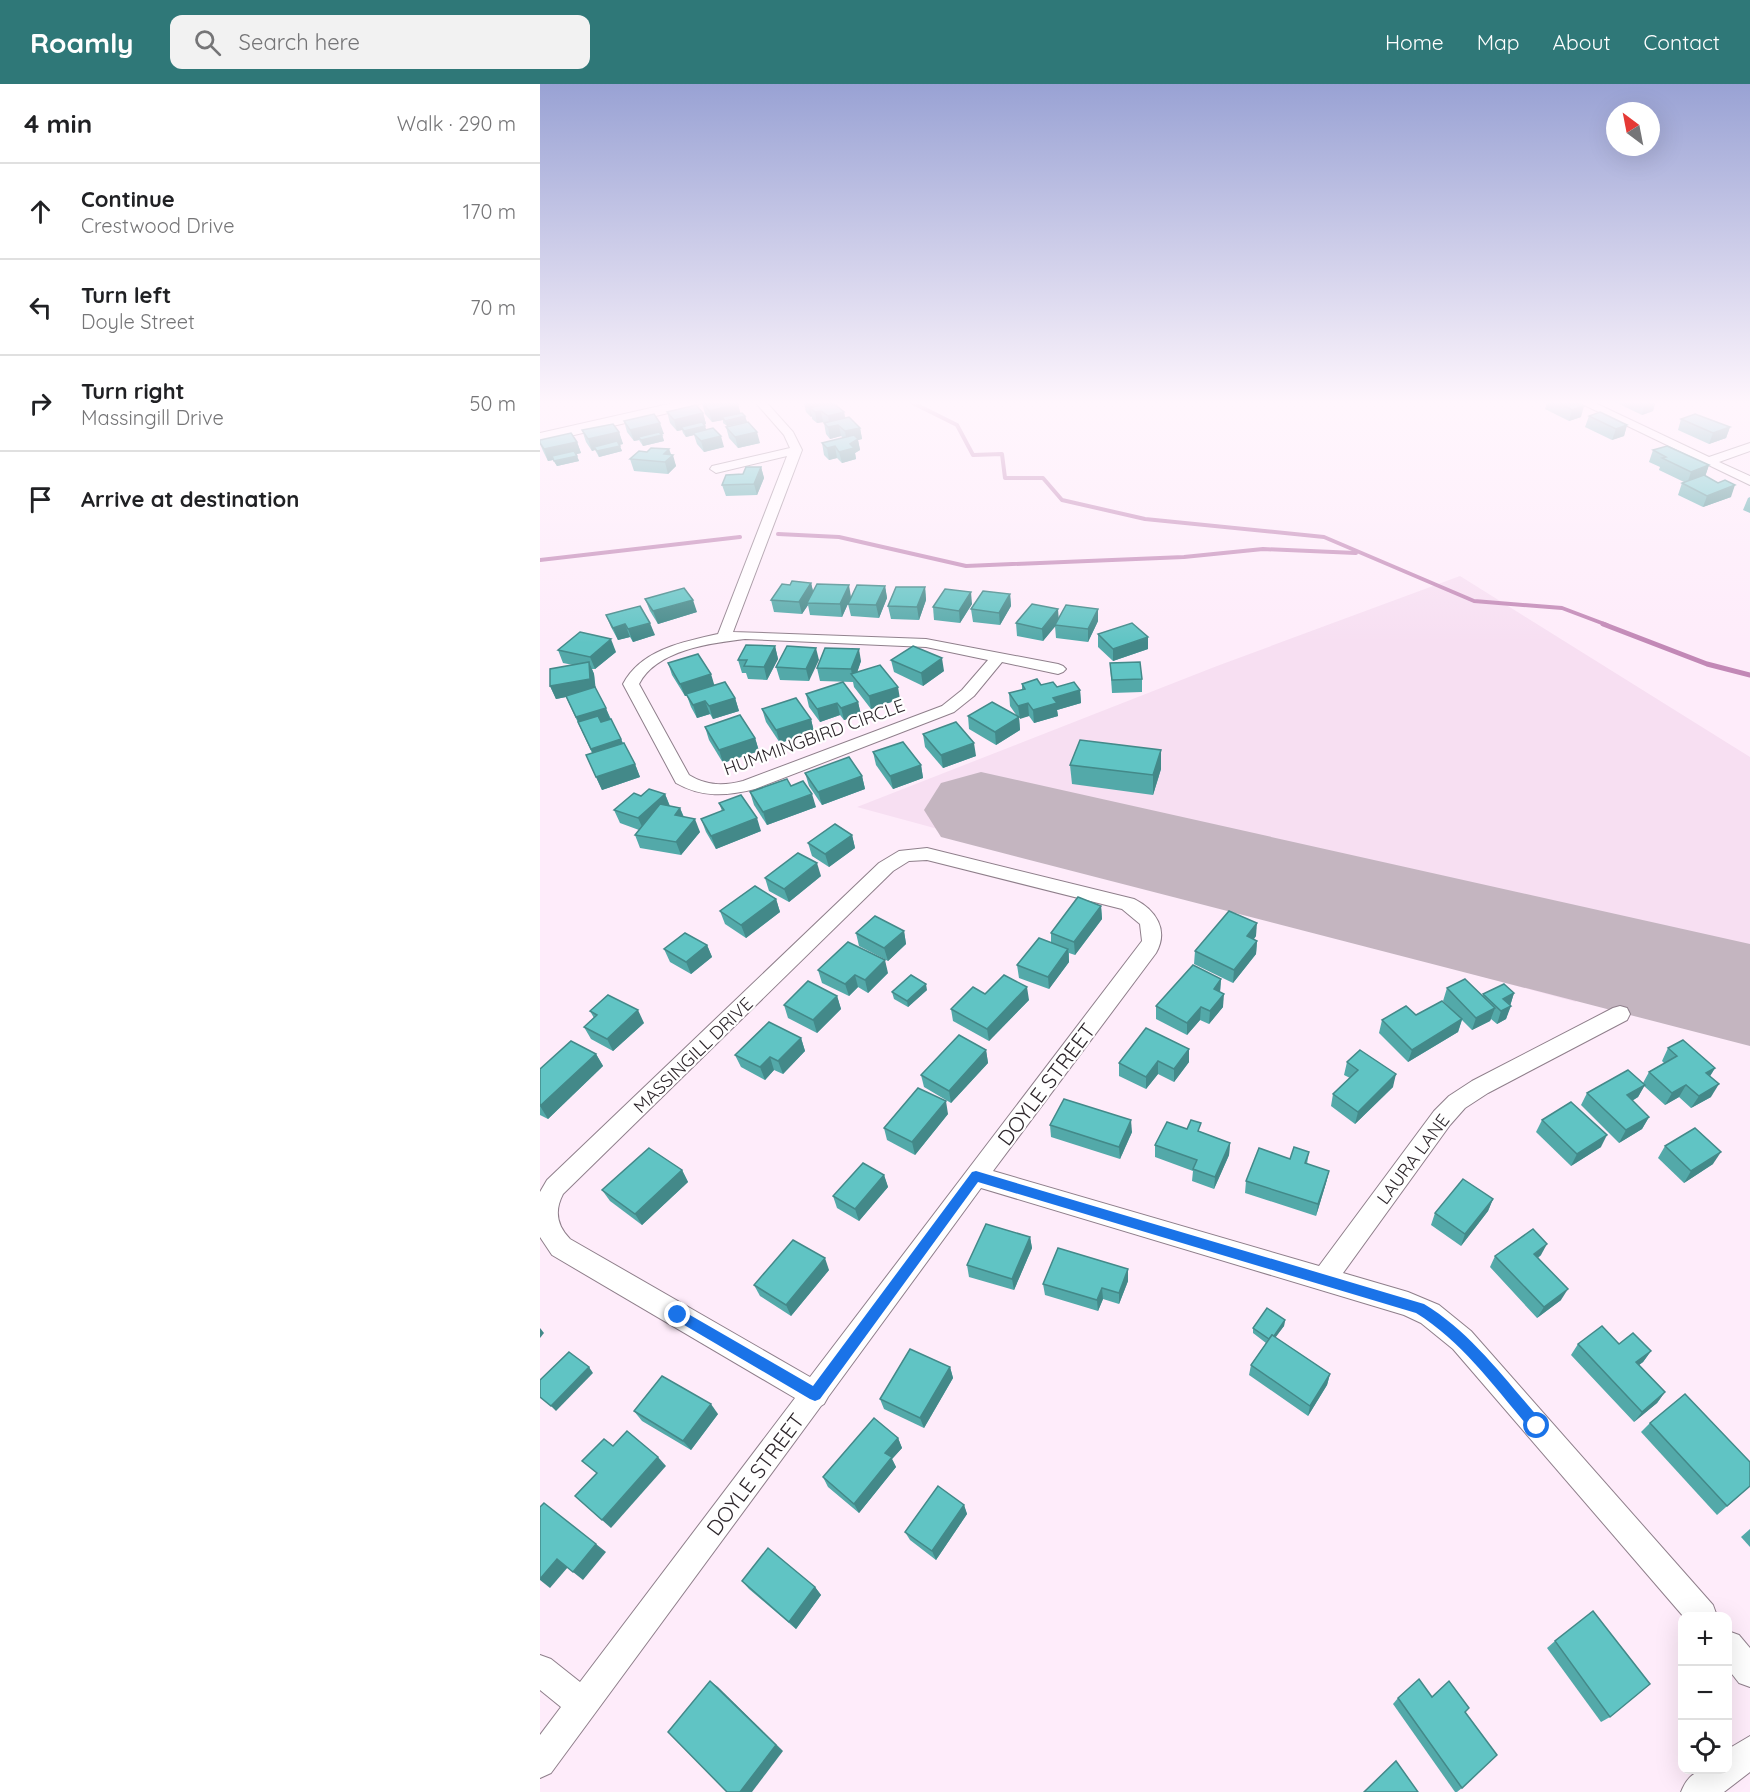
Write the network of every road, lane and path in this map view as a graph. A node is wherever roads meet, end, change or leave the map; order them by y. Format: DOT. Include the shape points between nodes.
graph roads {
  1 [pos="783,483"];
  2 [pos="724,637"];
  3 [pos="998,657"];
  4 [pos="1058,669"];
  5 [pos="1150,923"];
  6 [pos="1620,1014"];
  7 [pos="976,1176"];
  8 [pos="1324,1279"];
  9 [pos="815,1395"];
  10 [pos="1698,1612"];
  11 [pos="1732,1651"];
  12 [pos="540,1670"];
  13 [pos="1750,1672"];
  14 [pos="582,1704"];
  15 [pos="1750,1752"];
  16 [pos="540,1762"];
  17 [pos="1732,1765"];
  18 [pos="1720,1774"];
  19 [pos="1697,1792"];
  1 -- 2 [label="street"];
  2 -- 3 [label="street, HUMMINGBIRD CIRCLE" via="756,634 902,641"];
  2 -- 3 [label="street, HUMMINGBIRD CIRCLE" via="648,662 631,684 677,774 695,787 715,791 748,785 948,709 968,693"];
  3 -- 4 [label="street, HUMMINGBIRD CIRCLE"];
  5 -- 7 [label="street, DOYLE STREET" via="1153,936 1149,948"];
  5 -- 9 [label="street, MASSINGILL DRIVE" via="1127,904 927,854 904,855 886,867 555,1187 545,1210 546,1224 561,1247"];
  6 -- 8 [label="street, LAURA LANE" via="1457,1102"];
  7 -- 8 [label="street"];
  7 -- 9 [label="street, DOYLE STREET"];
  8 -- 10 [label="street" via="1419,1308 1452,1330"];
  9 -- 14 [label="street, DOYLE STREET"];
  11 -- 13 [label="street"];
  12 -- 14 [label="street"];
  14 -- 16 [label="street, DOYLE STREET"];
  15 -- 17 [label="street"];
  18 -- 19 [label="street"];
}
